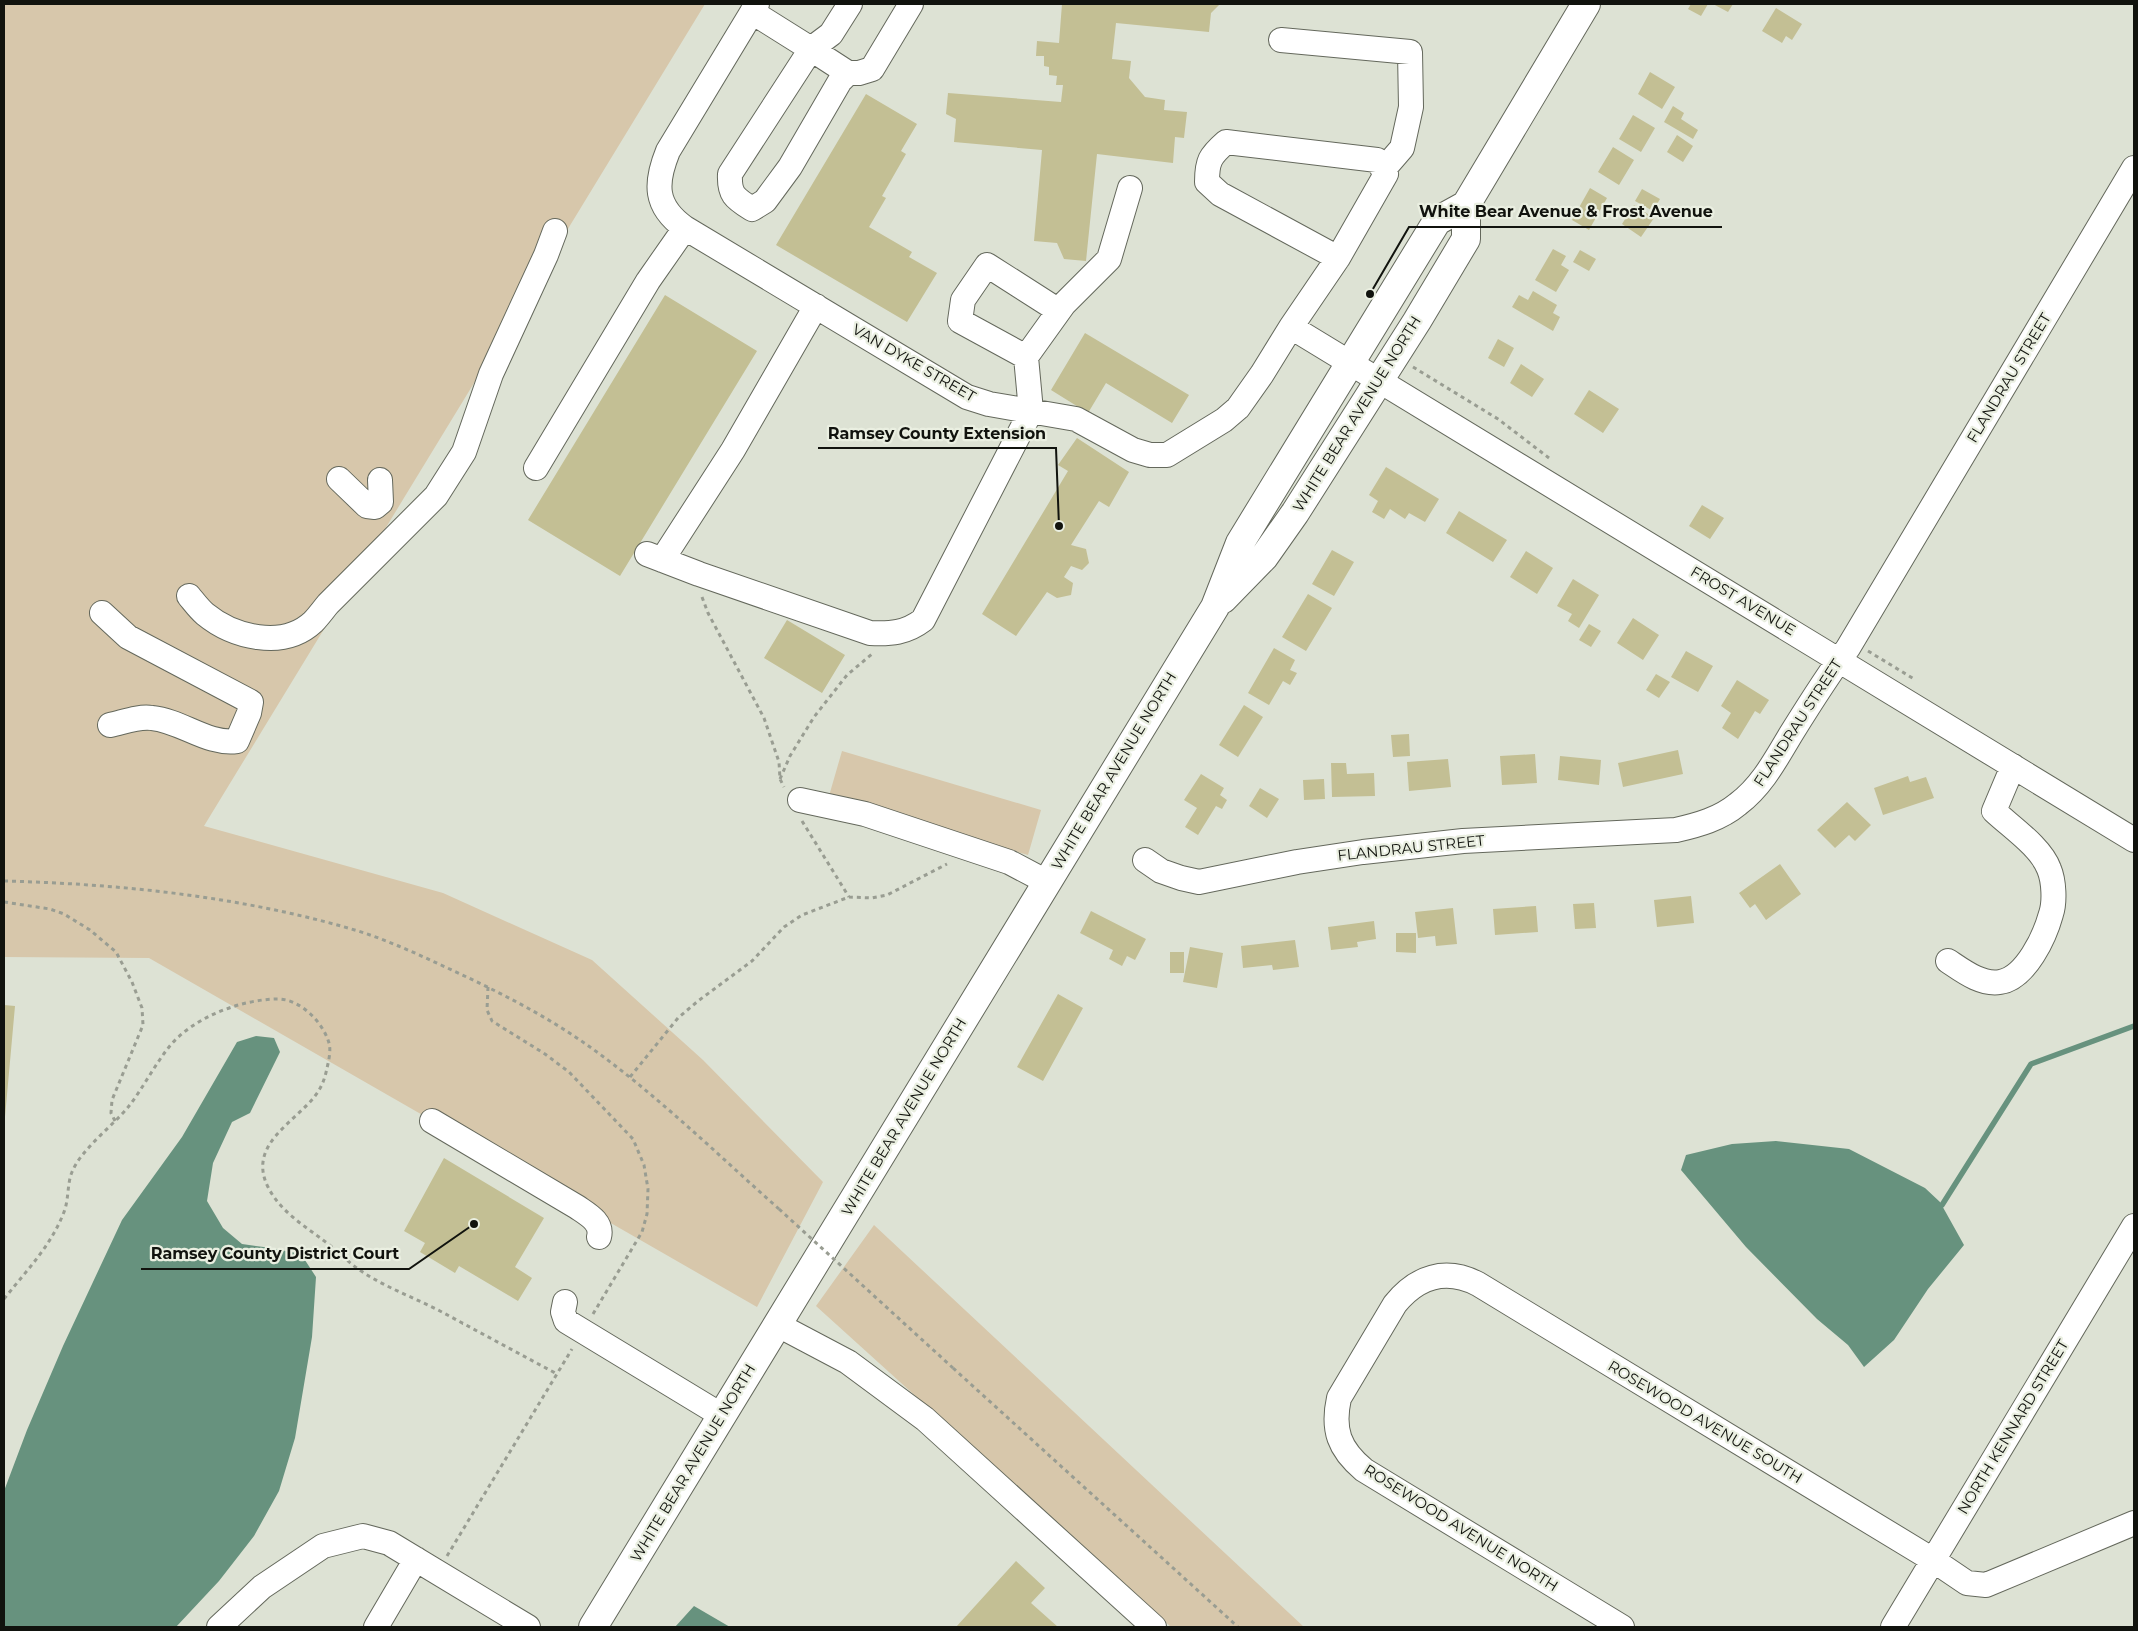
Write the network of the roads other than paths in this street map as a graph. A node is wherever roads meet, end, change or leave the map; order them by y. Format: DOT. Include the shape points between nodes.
graph roads {
  1 [pos="850,4"];
  2 [pos="911,4"];
  3 [pos="1586,4"];
  4 [pos="755,8"];
  5 [pos="1281,40"];
  6 [pos="811,49"];
  7 [pos="848,73"];
  8 [pos="2134,168"];
  9 [pos="1383,170"];
  10 [pos="1130,188"];
  11 [pos="1466,205"];
  12 [pos="685,228"];
  13 [pos="555,231"];
  14 [pos="1338,258"];
  15 [pos="816,306"];
  16 [pos="1059,311"];
  17 [pos="1291,327"];
  18 [pos="1026,357"];
  19 [pos="1350,363"];
  20 [pos="1379,381"];
  21 [pos="1031,410"];
  22 [pos="536,468"];
  23 [pos="339,479"];
  24 [pos="380,480"];
  25 [pos="189,596"];
  26 [pos="1215,607"];
  27 [pos="102,613"];
  28 [pos="1839,660"];
  29 [pos="110,725"];
  30 [pos="2013,766"];
  31 [pos="794,801"];
  32 [pos="2134,840"];
  33 [pos="1145,860"];
  34 [pos="1047,882"];
  35 [pos="1948,961"];
  36 [pos="432,1121"];
  37 [pos="2134,1226"];
  38 [pos="599,1236"];
  39 [pos="1478,1284"];
  40 [pos="564,1302"];
  41 [pos="778,1325"];
  42 [pos="721,1415"];
  43 [pos="2134,1523"];
  44 [pos="416,1559"];
  45 [pos="1933,1560"];
  46 [pos="219,1627"];
  47 [pos="376,1627"];
  48 [pos="528,1627"];
  49 [pos="593,1627"];
  50 [pos="1154,1627"];
  51 [pos="1622,1627"];
  52 [pos="1892,1627"];
  1 -- 6 [label="street" via="831,34"];
  2 -- 7 [label="street" via="872,68"];
  3 -- 11 [label="main road"];
  4 -- 6 [label="street"];
  4 -- 12 [label="street, VAN DYKE STREET" via="668,151 662,167 659,190 662,200 670,216"];
  5 -- 9 [label="street" via="1410,52 1411,107 1402,148"];
  6 -- 7 [label="street"];
  6 -- 7 [label="street" via="730,174 729,189 738,201 752,209 765,201"];
  8 -- 28 [label="street, FLANDRAU STREET"];
  9 -- 14 [label="street, VAN DYKE STREET" via="1386,174"];
  9 -- 14 [label="street" via="1377,160 1226,142 1207,162 1207,182 1220,194"];
  10 -- 16 [label="street" via="1109,259"];
  11 -- 19 [label="main road, WHITE BEAR AVENUE NORTH" via="1437,221"];
  11 -- 20 [label="main road, WHITE BEAR AVENUE NORTH" via="1466,239"];
  12 -- 15 [label="street, VAN DYKE STREET"];
  12 -- 22 [label="street" via="648,281"];
  13 -- 25 [label="street" via="490,374 464,452 436,496 312,623 293,634 252,637 205,614"];
  14 -- 17 [label="street, VAN DYKE STREET"];
  15 -- 21 [label="street, VAN DYKE STREET" via="967,397"];
  15 -- 21 [label="street" via="732,450 654,556 870,633 897,633 911,629 923,620"];
  16 -- 18 [label="street"];
  16 -- 18 [label="street" via="987,264 963,300 960,321"];
  17 -- 19 [label="street"];
  17 -- 21 [label="street, VAN DYKE STREET" via="1238,408 1167,455 1133,450 1076,419"];
  18 -- 21 [label="street"];
  19 -- 20 [label="street, FROST AVENUE"];
  19 -- 26 [label="main road, WHITE BEAR AVENUE NORTH" via="1240,543"];
  20 -- 26 [label="main road, WHITE BEAR AVENUE NORTH" via="1269,550"];
  20 -- 28 [label="street, FROST AVENUE"];
  23 -- 24 [label="street" via="367,506 375,507 381,502"];
  26 -- 34 [label="main road, WHITE BEAR AVENUE NORTH"];
  27 -- 29 [label="street" via="128,637 251,702 237,740 224,742 152,718"];
  28 -- 30 [label="street, FROST AVENUE"];
  28 -- 33 [label="street, FLANDRAU STREET" via="1755,789 1719,817 1697,825 1676,830 1463,841 1363,852 1199,882 1161,871"];
  30 -- 32 [label="street, FROST AVENUE"];
  30 -- 35 [label="street" via="1994,811 2040,853 2050,869 2052,913 2030,959 2008,979 1984,982"];
  31 -- 34 [label="street" via="865,814 1009,862"];
  34 -- 41 [label="main road, WHITE BEAR AVENUE NORTH"];
  36 -- 38 [label="street" via="577,1207 596,1222"];
  37 -- 45 [label="street, NORTH KENNARD STREET"];
  39 -- 45 [label="street, ROSEWOOD AVENUE SOUTH"];
  39 -- 51 [label="street, ROSEWOOD AVENUE NORTH" via="1453,1276 1436,1276 1405,1292 1339,1398 1336,1422 1342,1446 1364,1470"];
  40 -- 42 [label="street" via="563,1317 582,1331"];
  41 -- 42 [label="main road, WHITE BEAR AVENUE NORTH"];
  41 -- 50 [label="street" via="848,1362 925,1419"];
  42 -- 49 [label="main road, WHITE BEAR AVENUE NORTH"];
  43 -- 45 [label="street, ROSEWOOD AVENUE SOUTH" via="1986,1585 1967,1583"];
  44 -- 46 [label="street" via="389,1543 363,1536 323,1546 262,1587"];
  44 -- 47 [label="street"];
  44 -- 48 [label="street"];
  45 -- 52 [label="street, NORTH KENNARD STREET"];
}
